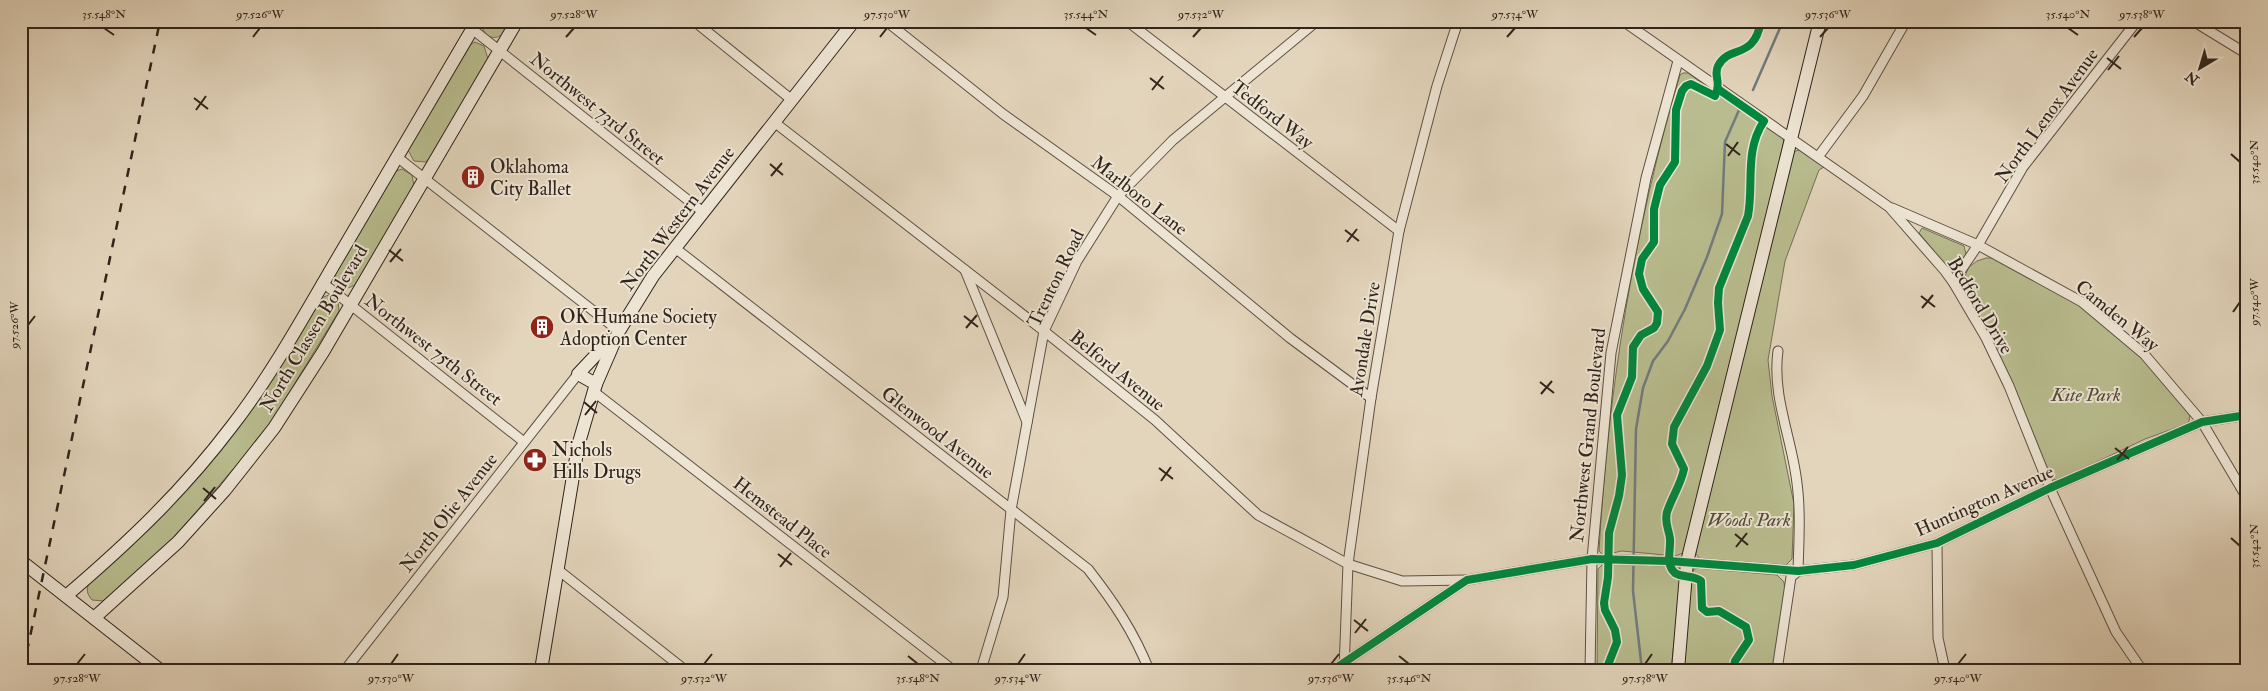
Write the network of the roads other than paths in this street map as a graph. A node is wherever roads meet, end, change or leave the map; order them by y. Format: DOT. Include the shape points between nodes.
graph roads {
  1 [pos="517,21"];
  2 [pos="694,21"];
  3 [pos="854,21"];
  4 [pos="886,21"];
  5 [pos="1128,21"];
  6 [pos="1317,21"];
  7 [pos="1458,21"];
  8 [pos="1623,21"];
  9 [pos="1820,21"];
  10 [pos="1906,21"];
  11 [pos="2137,21"];
  12 [pos="2193,21"];
  13 [pos="474,25"];
  14 [pos="500,50"];
  15 [pos="2247,54"];
  16 [pos="1678,61"];
  17 [pos="1224,97"];
  18 [pos="792,100"];
  19 [pos="774,122"];
  20 [pos="1790,138"];
  21 [pos="396,157"];
  22 [pos="1818,158"];
  23 [pos="424,179"];
  24 [pos="1118,196"];
  25 [pos="1889,207"];
  26 [pos="703,212"];
  27 [pos="1399,231"];
  28 [pos="1978,245"];
  29 [pos="675,248"];
  30 [pos="964,269"];
  31 [pos="1953,282"];
  32 [pos="323,283"];
  33 [pos="351,304"];
  34 [pos="619,331"];
  35 [pos="1044,331"];
  36 [pos="1778,352"];
  37 [pos="578,374"];
  38 [pos="594,387"];
  39 [pos="1371,398"];
  40 [pos="2247,415"];
  41 [pos="1027,422"];
  42 [pos="2202,422"];
  43 [pos="524,442"];
  44 [pos="2050,488"];
  45 [pos="2247,498"];
  46 [pos="1012,510"];
  47 [pos="1937,543"];
  48 [pos="1592,559"];
  49 [pos="21,561"];
  50 [pos="1687,562"];
  51 [pos="1348,564"];
  52 [pos="557,569"];
  53 [pos="1798,571"];
  54 [pos="1466,580"];
  55 [pos="66,596"];
  56 [pos="94,618"];
  57 [pos="1345,665"];
  58 [pos="160,670"];
  59 [pos="345,670"];
  60 [pos="541,670"];
  61 [pos="685,670"];
  62 [pos="953,670"];
  63 [pos="981,670"];
  64 [pos="1149,670"];
  65 [pos="1333,670"];
  66 [pos="1590,670"];
  67 [pos="1678,670"];
  68 [pos="1777,670"];
  69 [pos="1945,670"];
  70 [pos="2142,670"];
  1 -- 14 [label="street, North Classen Boulevard"];
  2 -- 18 [label="street"];
  3 -- 18 [label="street, North Western Avenue"];
  4 -- 24 [label="street, Marlboro Lane" via="1003,114"];
  5 -- 17 [label="street, Tedford Way"];
  6 -- 17 [label="street, Trenton Road"];
  7 -- 27 [label="street, Avondale Drive" via="1437,86"];
  8 -- 16 [label="street, Bedford Drive"];
  9 -- 20 [label="street"];
  10 -- 22 [label="street" via="1863,96"];
  11 -- 28 [label="street, North Lenox Avenue" via="2023,167"];
  12 -- 15 [label="street"];
  13 -- 14 [label="street, Northwest 73rd Street"];
  13 -- 21 [label="street, North Classen Boulevard"];
  14 -- 23 [label="street, North Classen Boulevard"];
  14 -- 26 [label="street, Northwest 73rd Street"];
  16 -- 20 [label="street, Bedford Drive"];
  16 -- 48 [label="street, Northwest Grand Boulevard" via="1646,178 1611,353"];
  17 -- 24 [label="street, Trenton Road" via="1172,140"];
  17 -- 27 [label="street, Tedford Way"];
  18 -- 19 [label="street, North Western Avenue"];
  19 -- 26 [label="street, North Western Avenue"];
  19 -- 30 [label="street, Belford Avenue"];
  20 -- 22 [label="street, Bedford Drive"];
  20 -- 50 [label="street"];
  21 -- 23 [label="street"];
  21 -- 32 [label="street, North Classen Boulevard"];
  22 -- 25 [label="street, Bedford Drive"];
  23 -- 33 [label="street, North Classen Boulevard"];
  23 -- 34 [label="street"];
  24 -- 35 [label="street, Trenton Road" via="1077,261"];
  24 -- 39 [label="street, Marlboro Lane" via="1290,338"];
  25 -- 28 [label="street, Camden Way"];
  25 -- 31 [label="street, Bedford Drive"];
  26 -- 29 [label="street, North Western Avenue"];
  27 -- 39 [label="street, Avondale Drive"];
  28 -- 31 [label="street, North Lenox Avenue"];
  28 -- 42 [label="street, Camden Way" via="2082,302 2144,354"];
  29 -- 34 [label="street, North Western Avenue" via="653,276"];
  29 -- 46 [label="street, Glenwood Avenue"];
  30 -- 35 [label="street, Belford Avenue"];
  30 -- 41 [label="street"];
  31 -- 44 [label="street, Bedford Drive" via="1986,338"];
  32 -- 33 [label="street, Northwest 75th Street"];
  32 -- 55 [label="street, North Classen Boulevard" via="260,388 199,468 143,528"];
  33 -- 43 [label="street, Northwest 75th Street"];
  33 -- 56 [label="street, North Classen Boulevard" via="303,386 250,460 178,542"];
  34 -- 37 [label="street"];
  34 -- 38 [label="street, North Western Avenue"];
  35 -- 41 [label="street, Trenton Road"];
  35 -- 51 [label="street, Belford Avenue" via="1155,420 1258,515"];
  36 -- 53 [label="street" via="1775,372 1800,504"];
  37 -- 38 [label="street"];
  37 -- 43 [label="street, North Olie Avenue"];
  38 -- 52 [label="street, North Western Avenue" via="578,446"];
  38 -- 62 [label="street, Hemstead Place"];
  39 -- 51 [label="street, Avondale Drive"];
  40 -- 42 [label="street, Huntington Avenue"];
  41 -- 46 [label="street, Trenton Road"];
  42 -- 44 [label="street, Huntington Avenue"];
  42 -- 45 [label="street, Camden Way"];
  43 -- 59 [label="street, North Olie Avenue"];
  44 -- 47 [label="street, Huntington Avenue"];
  44 -- 70 [label="street, Bedford Drive" via="2116,632"];
  46 -- 63 [label="street, Trenton Road" via="1003,597"];
  46 -- 64 [label="street, Glenwood Avenue" via="1088,570 1116,605"];
  47 -- 53 [label="street, Huntington Avenue" via="1854,566"];
  47 -- 69 [label="street" via="1938,638"];
  48 -- 50 [label="street, Huntington Avenue"];
  48 -- 54 [label="street, Huntington Avenue"];
  48 -- 66 [label="street, Northwest Grand Boulevard"];
  49 -- 55 [label="street"];
  50 -- 53 [label="street, Huntington Avenue"];
  50 -- 67 [label="street"];
  51 -- 54 [label="street, Belford Avenue" via="1402,581"];
  51 -- 57 [label="street, Avondale Drive"];
  52 -- 60 [label="street, North Western Avenue"];
  52 -- 61 [label="street"];
  53 -- 68 [label="street" via="1791,577"];
  54 -- 57 [label="street, Huntington Avenue"];
  55 -- 56 [label="street"];
  56 -- 58 [label="street"];
  57 -- 65 [label="street, Huntington Avenue"];
}
